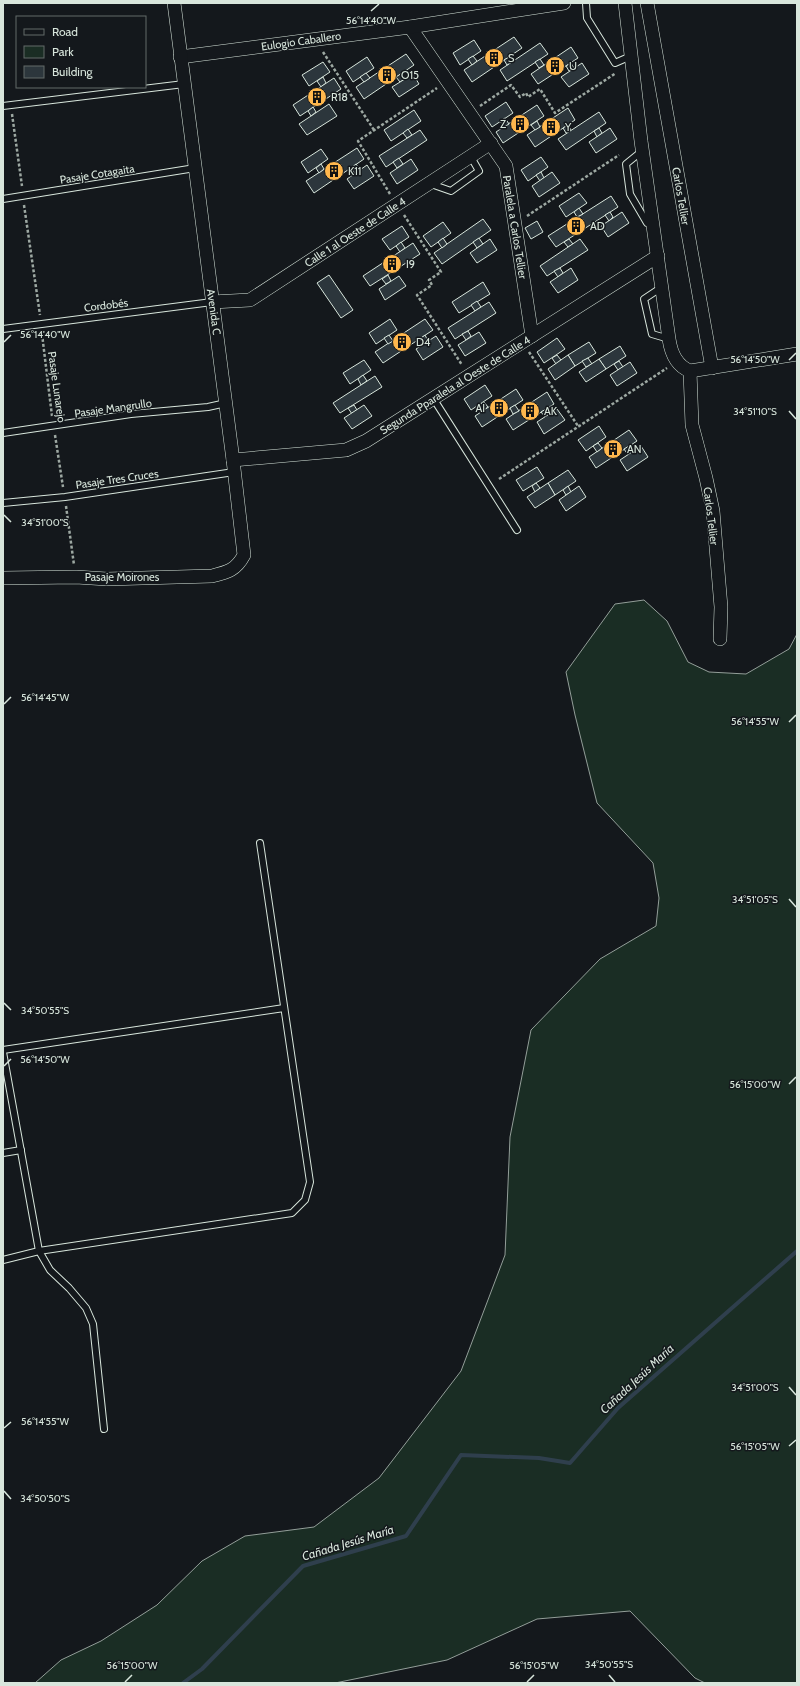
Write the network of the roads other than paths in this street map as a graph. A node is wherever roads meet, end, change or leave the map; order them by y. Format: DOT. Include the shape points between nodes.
graph roads {
  1 [pos="174,3"];
  2 [pos="564,3"];
  3 [pos="586,3"];
  4 [pos="624,3"];
  5 [pos="647,3"];
  6 [pos="410,27"];
  7 [pos="180,57"];
  8 [pos="631,59"];
  9 [pos="184,84"];
  10 [pos="3,106"];
  11 [pos="491,143"];
  12 [pos="643,150"];
  13 [pos="471,157"];
  14 [pos="195,168"];
  15 [pos="430,183"];
  16 [pos="3,199"];
  17 [pos="653,222"];
  18 [pos="658,256"];
  19 [pos="662,287"];
  20 [pos="212,302"];
  21 [pos="3,329"];
  22 [pos="527,339"];
  23 [pos="669,339"];
  24 [pos="797,354"];
  25 [pos="712,368"];
  26 [pos="690,371"];
  27 [pos="433,398"];
  28 [pos="226,403"];
  29 [pos="3,433"];
  30 [pos="234,466"];
  31 [pos="3,503"];
  32 [pos="517,530"];
  33 [pos="238,565"];
  34 [pos="3,578"];
  35 [pos="720,639"];
  36 [pos="260,843"];
  37 [pos="284,1008"];
  38 [pos="3,1051"];
  39 [pos="21,1150"];
  40 [pos="3,1153"];
  41 [pos="39,1251"];
  42 [pos="3,1260"];
  43 [pos="104,1429"];
  1 -- 7 [label="street, Avenida C"];
  2 -- 6 [label="street, Eulogio Caballero"];
  3 -- 8 [label="lane" via="587,18 615,63"];
  4 -- 8 [label="street"];
  5 -- 25 [label="street, Carlos Tellier"];
  6 -- 7 [label="street, Eulogio Caballero"];
  6 -- 11 [label="street, Paralela a Carlos Tellier"];
  7 -- 9 [label="street, Avenida C"];
  8 -- 12 [label="street"];
  9 -- 10 [label="lane"];
  9 -- 14 [label="street, Avenida C"];
  11 -- 13 [label="street, Calle 1 al Oeste de Calle 4"];
  11 -- 22 [label="street, Paralela a Carlos Tellier" via="506,166"];
  12 -- 17 [label="street"];
  12 -- 17 [label="lane" via="626,164 630,194 647,223"];
  13 -- 15 [label="street, Calle 1 al Oeste de Calle 4"];
  13 -- 15 [label="lane" via="479,172 451,190"];
  14 -- 16 [label="lane, Pasaje Cotagaita"];
  14 -- 20 [label="street, Avenida C"];
  15 -- 20 [label="street, Calle 1 al Oeste de Calle 4" via="250,300"];
  17 -- 18 [label="street"];
  18 -- 19 [label="street"];
  18 -- 22 [label="street, Segunda Pparalela al Oeste de Calle 4"];
  19 -- 23 [label="street"];
  19 -- 23 [label="lane" via="644,299 652,334"];
  20 -- 21 [label="lane, Cordobés"];
  20 -- 28 [label="street, Avenida C"];
  22 -- 27 [label="street, Segunda Pparalela al Oeste de Calle 4"];
  23 -- 26 [label="street" via="674,356 682,368"];
  24 -- 25 [label="street"];
  25 -- 26 [label="street"];
  26 -- 35 [label="street, Carlos Tellier" via="692,425 713,511 721,607"];
  27 -- 30 [label="street, Segunda Pparalela al Oeste de Calle 4" via="366,441 346,450"];
  27 -- 32 [label="lane"];
  28 -- 29 [label="lane, Pasaje Mangrullo"];
  28 -- 30 [label="street, Avenida C"];
  30 -- 31 [label="lane, Pasaje Tres Cruces" via="64,497"];
  30 -- 33 [label="street, Avenida C" via="244,555"];
  33 -- 34 [label="street, Pasaje Moirones" via="227,572 212,576 108,579"];
  36 -- 37 [label="lane"];
  37 -- 38 [label="lane"];
  37 -- 41 [label="lane" via="310,1182 305,1200 292,1213"];
  38 -- 39 [label="lane"];
  39 -- 40 [label="lane"];
  39 -- 41 [label="lane"];
  41 -- 42 [label="lane"];
  41 -- 43 [label="lane" via="50,1270 86,1308 93,1324"];
}
